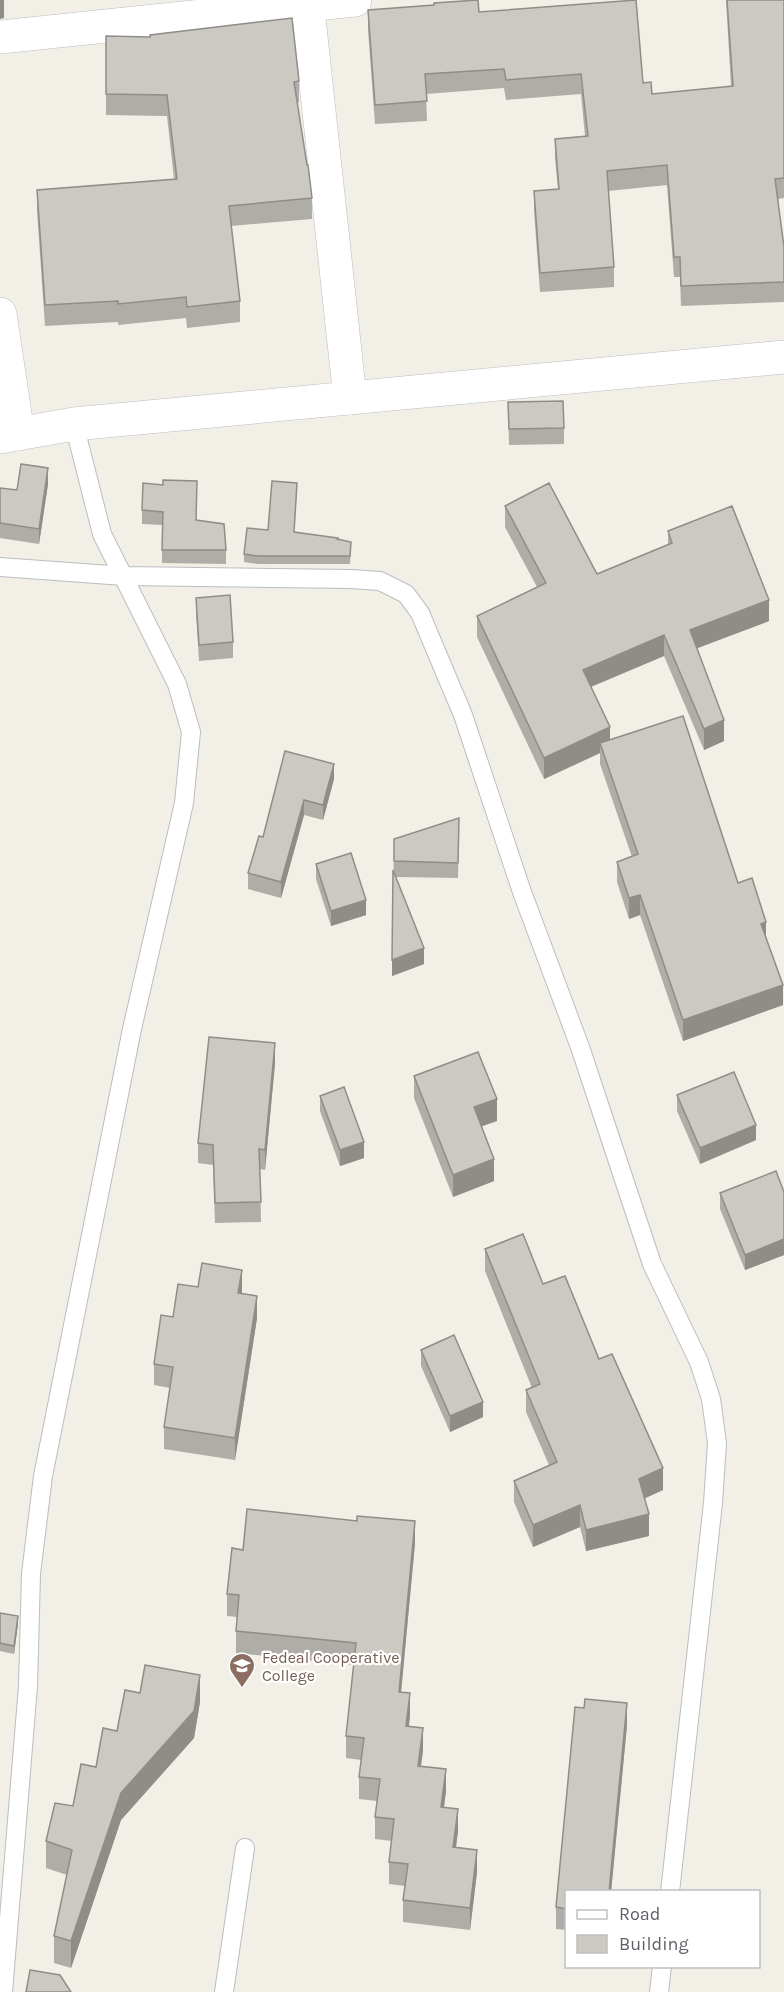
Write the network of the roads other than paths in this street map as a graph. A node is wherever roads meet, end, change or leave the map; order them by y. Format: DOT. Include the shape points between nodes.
graph roads {
  1 [pos="354,0"];
  2 [pos="307,2"];
  3 [pos="0,37"];
  4 [pos="0,314"];
  5 [pos="784,357"];
  6 [pos="350,398"];
  7 [pos="74,424"];
  8 [pos="9,436"];
  9 [pos="0,567"];
  10 [pos="124,576"];
  11 [pos="245,1848"];
  12 [pos="670,1890"];
  13 [pos="662,1968"];
  14 [pos="3,1992"];
  15 [pos="224,1992"];
  16 [pos="659,1992"];
  1 -- 2 [label="street"];
  2 -- 3 [label="street"];
  2 -- 6 [label="street"];
  4 -- 8 [label="street"];
  5 -- 6 [label="street"];
  6 -- 7 [label="street"];
  7 -- 8 [label="street"];
  7 -- 10 [label="lane" via="102,534"];
  9 -- 10 [label="lane"];
  10 -- 12 [label="lane" via="380,581 406,594 420,613 463,715 652,1264 699,1362 711,1399 717,1443 713,1503"];
  10 -- 14 [label="lane" via="177,684 191,732 184,803 132,1029 43,1476 31,1574 28,1686"];
  11 -- 15 [label="lane"];
  13 -- 16 [label="lane"];
}
